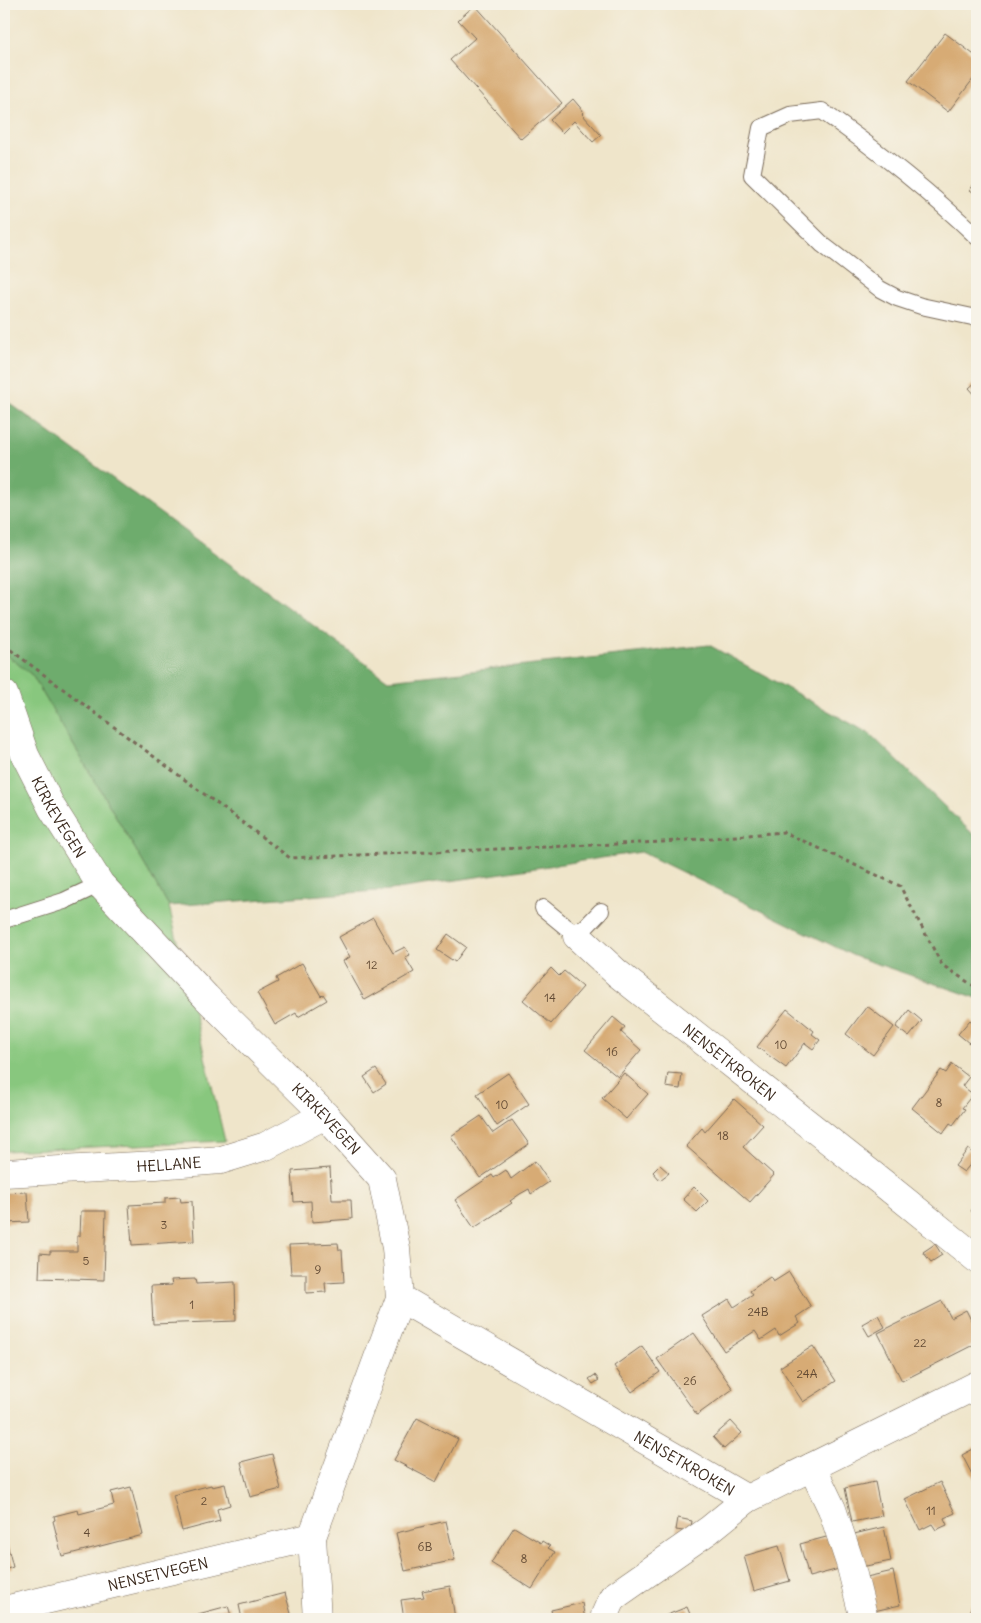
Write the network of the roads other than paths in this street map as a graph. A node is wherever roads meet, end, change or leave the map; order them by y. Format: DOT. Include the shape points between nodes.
graph roads {
  1 [pos="977,237"];
  2 [pos="977,318"];
  3 [pos="4,694"];
  4 [pos="100,884"];
  5 [pos="542,908"];
  6 [pos="601,912"];
  7 [pos="4,920"];
  8 [pos="577,936"];
  9 [pos="325,1115"];
  10 [pos="4,1173"];
  11 [pos="977,1259"];
  12 [pos="400,1298"];
  13 [pos="977,1385"];
  14 [pos="812,1467"];
  15 [pos="747,1499"];
  16 [pos="312,1537"];
  17 [pos="4,1610"];
  18 [pos="317,1619"];
  19 [pos="605,1619"];
  20 [pos="864,1619"];
  1 -- 2 [label="lane" via="869,145 822,111 790,115 761,128 752,175 823,245 880,289 897,298"];
  3 -- 4 [label="street, KIRKEVEGEN" via="25,755 52,808"];
  4 -- 7 [label="lane" via="64,901"];
  4 -- 9 [label="street, KIRKEVEGEN" via="206,997"];
  5 -- 8 [label="lane"];
  6 -- 8 [label="lane"];
  8 -- 11 [label="street, NENSETKROKEN" via="617,973"];
  9 -- 10 [label="street, HELLANE" via="266,1146 221,1160"];
  9 -- 12 [label="street, KIRKEVEGEN" via="382,1179 396,1248"];
  12 -- 15 [label="street, NENSETKROKEN"];
  12 -- 16 [label="street, KIRKEVEGEN"];
  13 -- 14 [label="street, NENSETKROKEN"];
  14 -- 15 [label="street, NENSETKROKEN"];
  14 -- 20 [label="street" via="832,1509"];
  15 -- 19 [label="street" via="710,1530 613,1597"];
  16 -- 17 [label="street, NENSETVEGEN"];
  16 -- 18 [label="street, KIRKEVEGEN"];
}
